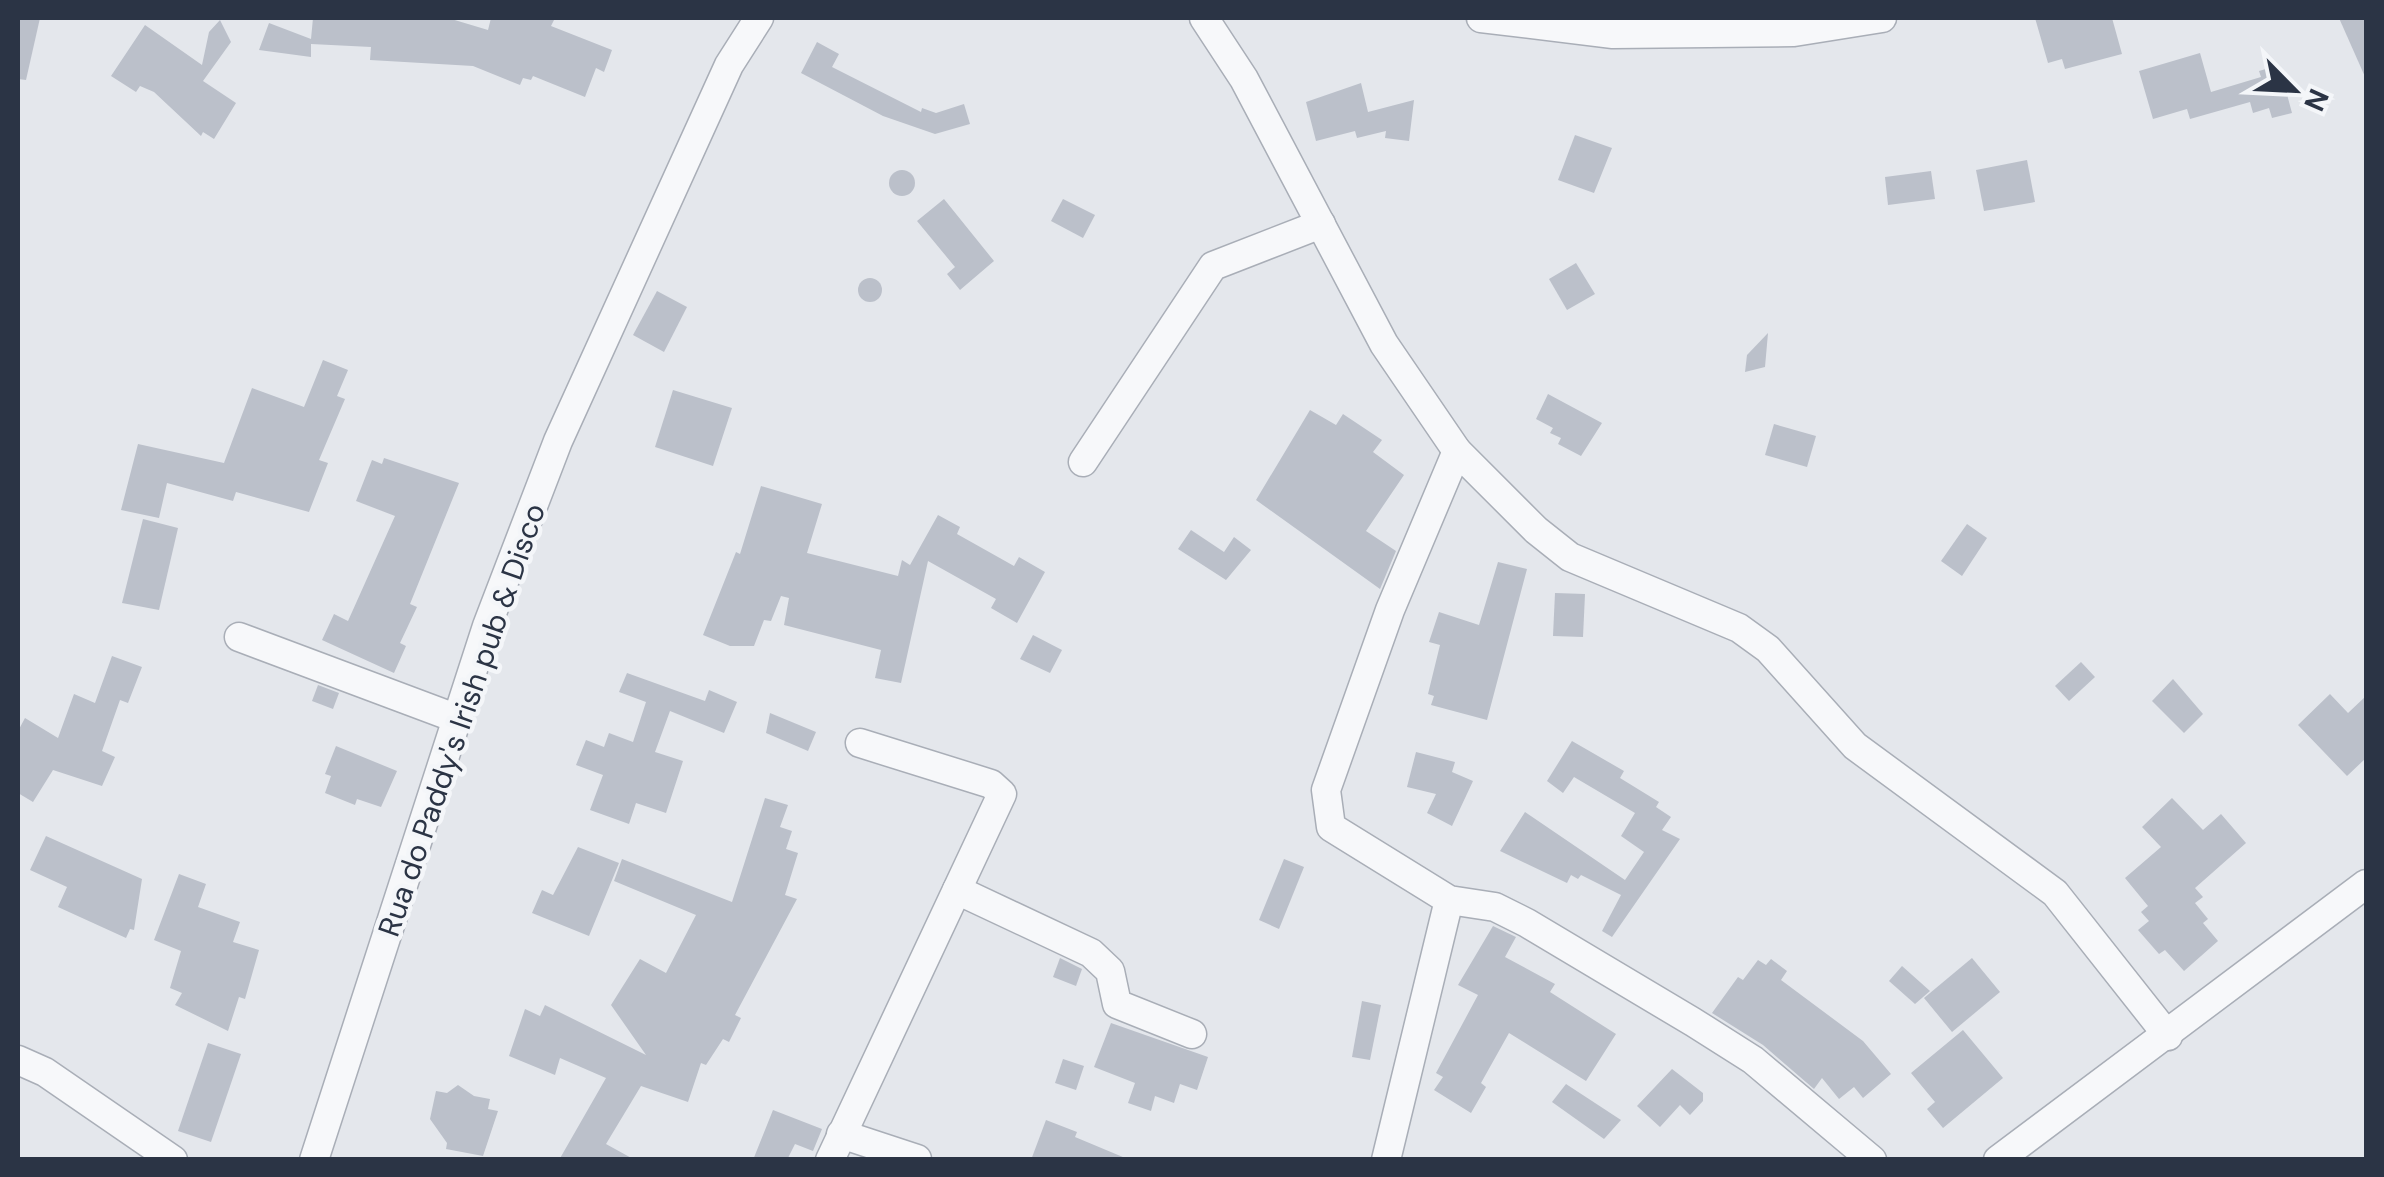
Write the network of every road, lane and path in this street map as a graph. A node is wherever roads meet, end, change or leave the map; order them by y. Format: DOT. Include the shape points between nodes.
graph roads {
  1 [pos="759,18"];
  2 [pos="1204,18"];
  3 [pos="1882,18"];
  4 [pos="1499,19"];
  5 [pos="1321,224"];
  6 [pos="1457,450"];
  7 [pos="1083,462"];
  8 [pos="240,637"];
  9 [pos="458,719"];
  10 [pos="860,742"];
  11 [pos="2366,884"];
  12 [pos="957,890"];
  13 [pos="1449,900"];
  14 [pos="1192,1034"];
  15 [pos="2168,1036"];
  16 [pos="18,1060"];
  17 [pos="836,1147"];
  18 [pos="917,1159"];
  19 [pos="173,1160"];
  20 [pos="314,1160"];
  21 [pos="1386,1160"];
  22 [pos="1872,1160"];
  23 [pos="1998,1160"];
  1 -- 9 [label="street, Rua do Paddy's Irish pub & Disco" via="729,65 558,440"];
  2 -- 5 [label="street"];
  3 -- 4 [label="street" via="1794,32 1613,34"];
  5 -- 6 [label="street" via="1384,344"];
  5 -- 7 [label="street" via="1213,266"];
  6 -- 13 [label="street" via="1326,790 1330,826"];
  6 -- 15 [label="street" via="1570,557 1739,628 1768,649 1855,746 2055,893"];
  8 -- 9 [label="street"];
  9 -- 20 [label="street, Rua do Paddy's Irish pub & Disco"];
  10 -- 12 [label="street" via="999,788 1002,794"];
  11 -- 15 [label="street"];
  12 -- 14 [label="street" via="1091,954 1110,971 1117,1004"];
  12 -- 17 [label="street"];
  13 -- 21 [label="street"];
  13 -- 22 [label="street" via="1495,907 1528,922 1693,1022 1753,1060"];
  15 -- 23 [label="street"];
  16 -- 19 [label="street"];
  17 -- 18 [label="street"];
}
